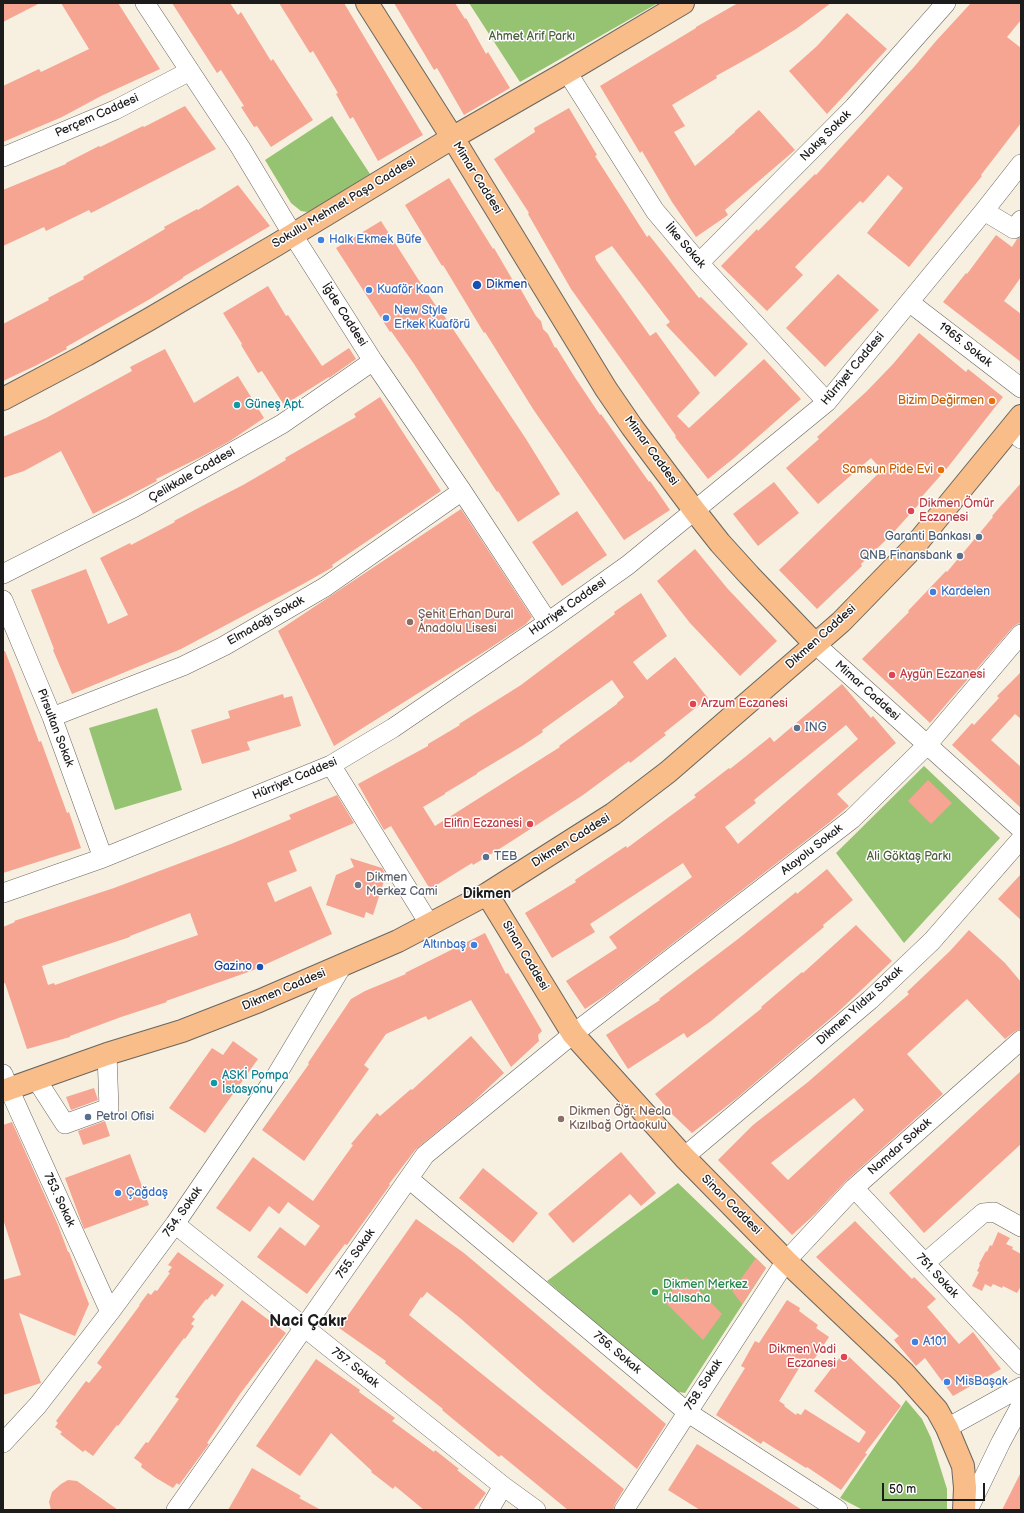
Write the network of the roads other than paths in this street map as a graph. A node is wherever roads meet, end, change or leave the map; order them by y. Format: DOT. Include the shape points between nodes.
graph roads {
  1 [pos="145,3"];
  2 [pos="367,3"];
  3 [pos="683,3"];
  4 [pos="946,3"];
  5 [pos="190,71"];
  6 [pos="567,72"];
  7 [pos="452,138"];
  8 [pos="3,157"];
  9 [pos="1021,164"];
  10 [pos="984,212"];
  11 [pos="1021,220"];
  12 [pos="293,235"];
  13 [pos="699,263"];
  14 [pos="909,302"];
  15 [pos="374,361"];
  16 [pos="1021,388"];
  17 [pos="3,399"];
  18 [pos="827,402"];
  19 [pos="1018,428"];
  20 [pos="462,491"];
  21 [pos="694,510"];
  22 [pos="3,574"];
  23 [pos="3,600"];
  24 [pos="548,622"];
  25 [pos="1021,634"];
  26 [pos="815,644"];
  27 [pos="52,717"];
  28 [pos="927,745"];
  29 [pos="331,765"];
  30 [pos="1021,829"];
  31 [pos="1021,839"];
  32 [pos="103,858"];
  33 [pos="3,893"];
  34 [pos="487,894"];
  35 [pos="430,925"];
  36 [pos="342,966"];
  37 [pos="573,1034"];
  38 [pos="1021,1040"];
  39 [pos="107,1054"];
  40 [pos="36,1079"];
  41 [pos="5,1084"];
  42 [pos="684,1157"];
  43 [pos="409,1179"];
  44 [pos="854,1188"];
  45 [pos="175,1224"];
  46 [pos="1021,1227"];
  47 [pos="786,1261"];
  48 [pos="925,1263"];
  49 [pos="110,1312"];
  50 [pos="304,1328"];
  51 [pos="1021,1365"];
  52 [pos="1021,1387"];
  53 [pos="1021,1405"];
  54 [pos="687,1412"];
  55 [pos="947,1428"];
  56 [pos="3,1443"];
  57 [pos="503,1486"];
  58 [pos="176,1510"];
  59 [pos="489,1510"];
  60 [pos="536,1510"];
  61 [pos="624,1510"];
  62 [pos="838,1510"];
  63 [pos="964,1510"];
  64 [pos="968,1510"];
  1 -- 5 [label="street, İğde Caddesi"];
  2 -- 7 [label="main road, Mimar Caddesi"];
  3 -- 6 [label="main road, Sokullu Mehmet Paşa Caddesi"];
  4 -- 13 [label="street, Nakış Sokak" via="854,107"];
  5 -- 8 [label="street, Perçem Caddesi" via="115,110"];
  5 -- 12 [label="street, İğde Caddesi"];
  6 -- 7 [label="main road, Sokullu Mehmet Paşa Caddesi"];
  6 -- 13 [label="street, İlke Sokak" via="655,211"];
  7 -- 12 [label="main road, Sokullu Mehmet Paşa Caddesi"];
  7 -- 21 [label="main road, Mimar Caddesi" via="606,389"];
  9 -- 10 [label="street, Hürriyet Caddesi"];
  10 -- 11 [label="street" via="1014,228"];
  10 -- 14 [label="street, Hürriyet Caddesi"];
  12 -- 15 [label="street, İğde Caddesi"];
  12 -- 17 [label="main road, Sokullu Mehmet Paşa Caddesi" via="116,339"];
  13 -- 18 [label="street, İlke Sokak"];
  14 -- 16 [label="street, 1965. Sokak"];
  14 -- 18 [label="street, Hürriyet Caddesi"];
  15 -- 20 [label="street, İğde Caddesi"];
  15 -- 22 [label="street, Çelikkale Caddesi" via="275,428 135,507"];
  18 -- 21 [label="street, Hürriyet Caddesi"];
  19 -- 26 [label="main road, Dikmen Caddesi" via="913,548 841,622"];
  20 -- 24 [label="street, İğde Caddesi"];
  20 -- 27 [label="street, Elmadağı Sokak" via="325,587 224,646 183,666"];
  21 -- 24 [label="street, Hürriyet Caddesi" via="628,565"];
  21 -- 26 [label="main road, Mimar Caddesi" via="749,575"];
  23 -- 27 [label="street, Pirsultan Sokak"];
  24 -- 29 [label="street, Hürriyet Caddesi" via="393,728"];
  25 -- 28 [label="street, Atayolu Sokak"];
  26 -- 28 [label="street, Mimar Caddesi"];
  26 -- 34 [label="main road, Dikmen Caddesi" via="668,772 613,814"];
  27 -- 32 [label="street, Pirsultan Sokak"];
  28 -- 30 [label="street, Mimar Caddesi"];
  28 -- 37 [label="street, Atayolu Sokak" via="852,819"];
  29 -- 32 [label="street, Hürriyet Caddesi"];
  29 -- 35 [label="street"];
  31 -- 42 [label="street, Dikmen Yıldızı Sokak" via="932,941 870,1000"];
  32 -- 33 [label="street, Hürriyet Caddesi"];
  34 -- 35 [label="main road, Dikmen Caddesi"];
  34 -- 37 [label="main road, Sinan Caddesi"];
  35 -- 36 [label="main road, Dikmen Caddesi"];
  36 -- 39 [label="main road, Dikmen Caddesi" via="182,1031"];
  36 -- 45 [label="street, 754. Sokak" via="276,1076"];
  37 -- 42 [label="main road, Sinan Caddesi"];
  37 -- 43 [label="street, 755. Sokak" via="425,1156"];
  38 -- 44 [label="street, Namdar Sokak"];
  39 -- 40 [label="main road, Dikmen Caddesi"];
  39 -- 40 [label="street" via="109,1108 65,1124"];
  40 -- 41 [label="main road, Dikmen Caddesi"];
  41 -- 49 [label="street, 753. Sokak"];
  42 -- 47 [label="main road, Sinan Caddesi"];
  43 -- 50 [label="street, 755. Sokak"];
  43 -- 54 [label="street, 756. Sokak"];
  44 -- 47 [label="street, Namdar Sokak"];
  44 -- 48 [label="street, 751. Sokak"];
  45 -- 49 [label="street, 754. Sokak"];
  45 -- 50 [label="street, 757. Sokak"];
  46 -- 48 [label="street" via="994,1212 983,1213"];
  47 -- 54 [label="street, 758. Sokak"];
  47 -- 55 [label="main road, Sinan Caddesi" via="904,1373 936,1410"];
  48 -- 51 [label="street, 751. Sokak"];
  49 -- 56 [label="street, 754. Sokak" via="38,1405"];
  50 -- 57 [label="street, 757. Sokak"];
  50 -- 58 [label="street, 755. Sokak"];
  52 -- 55 [label="street"];
  53 -- 64 [label="street"];
  54 -- 61 [label="street, 758. Sokak"];
  54 -- 62 [label="street, 756. Sokak"];
  55 -- 63 [label="main road, Sinan Caddesi" via="963,1466"];
  57 -- 59 [label="street"];
  57 -- 60 [label="street, 757. Sokak"];
}
